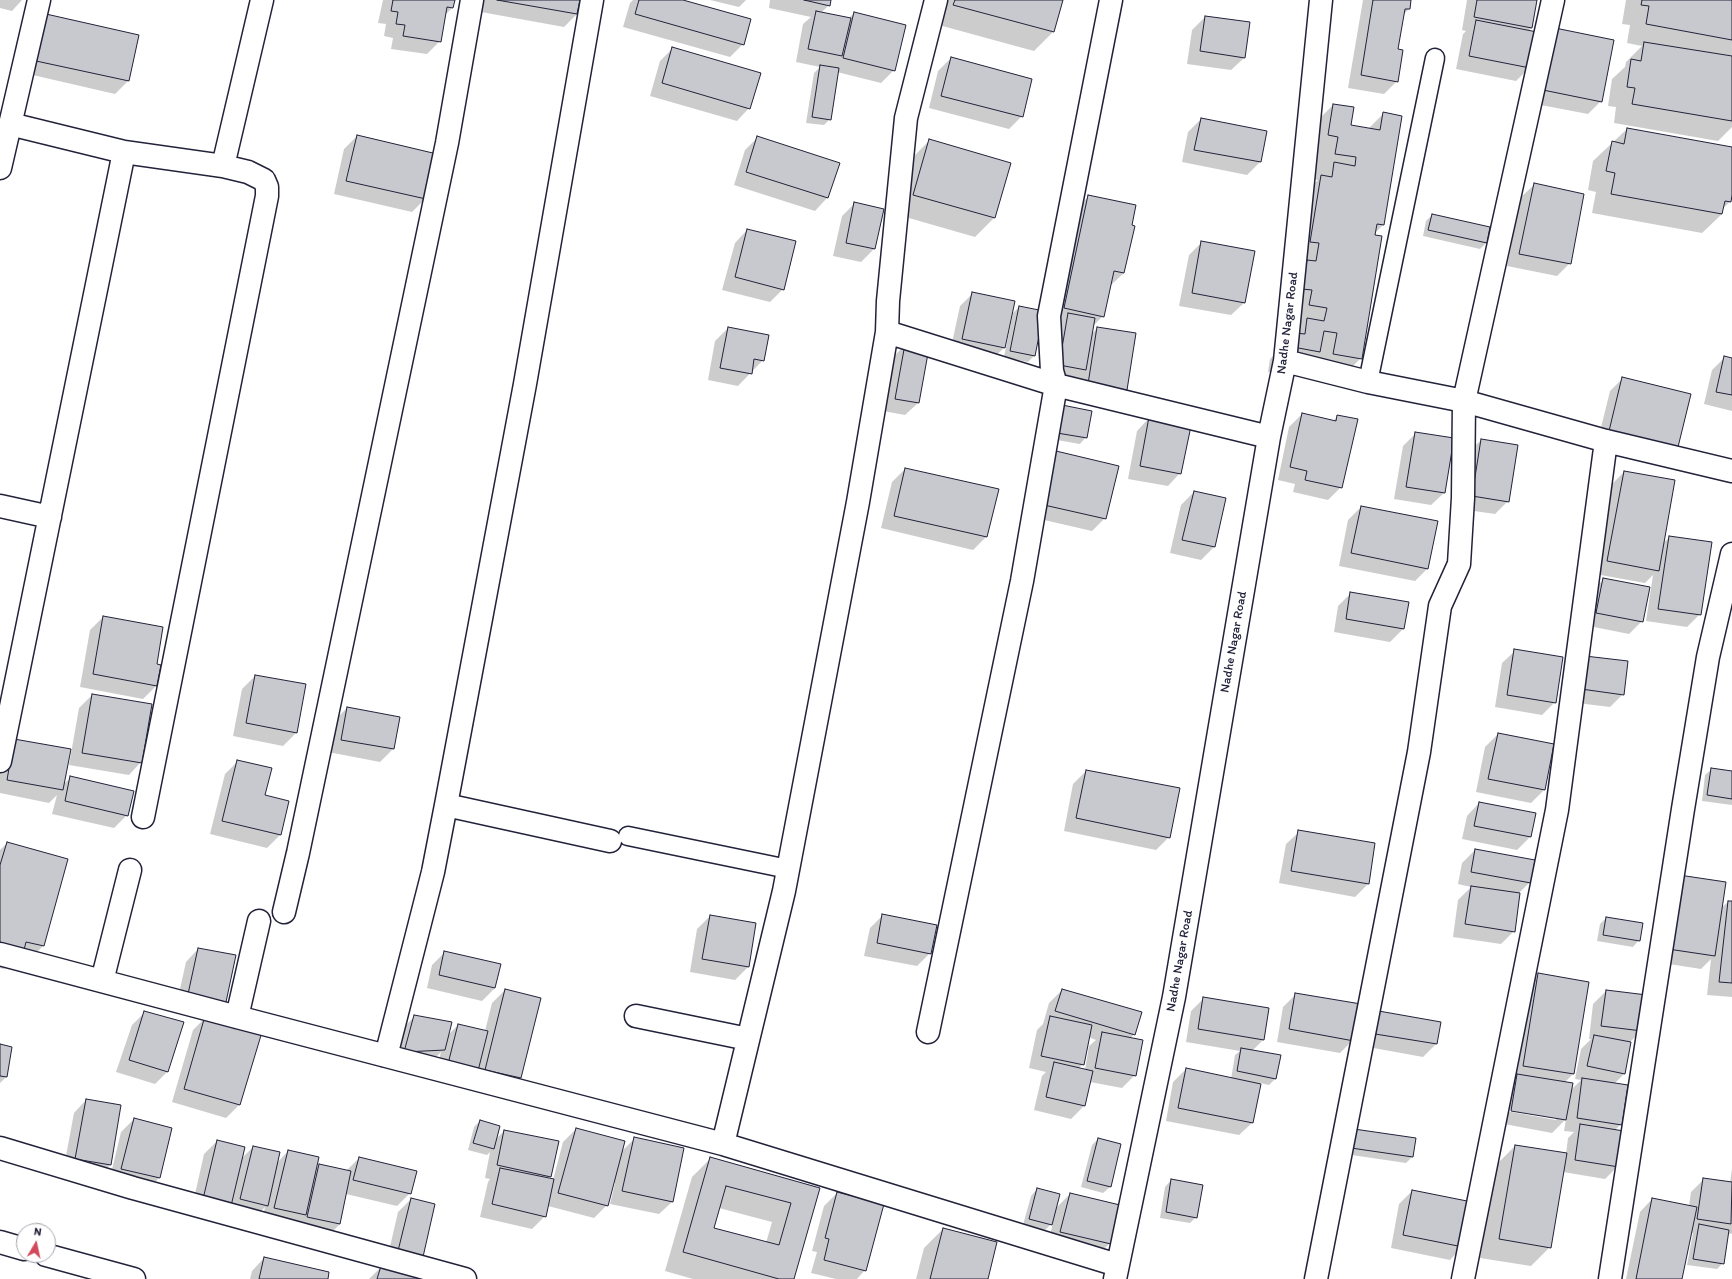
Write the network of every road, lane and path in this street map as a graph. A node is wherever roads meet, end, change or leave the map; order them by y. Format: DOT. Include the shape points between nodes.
graph roads {
  1 [pos="39,0"];
  2 [pos="262,0"];
  3 [pos="472,0"];
  4 [pos="592,0"];
  5 [pos="936,0"];
  6 [pos="1111,0"];
  7 [pos="1321,0"];
  8 [pos="1553,0"];
  9 [pos="1434,58"];
  10 [pos="10,124"];
  11 [pos="124,152"];
  12 [pos="223,166"];
  13 [pos="0,168"];
  14 [pos="887,332"];
  15 [pos="1285,362"];
  16 [pos="1368,382"];
  17 [pos="1056,385"];
  18 [pos="1464,401"];
  19 [pos="1269,437"];
  20 [pos="1606,441"];
  21 [pos="1732,471"];
  22 [pos="0,506"];
  23 [pos="50,517"];
  24 [pos="1732,554"];
  25 [pos="0,761"];
  26 [pos="446,805"];
  27 [pos="143,817"];
  28 [pos="619,838"];
  29 [pos="788,869"];
  30 [pos="130,870"];
  31 [pos="284,912"];
  32 [pos="259,921"];
  33 [pos="0,954"];
  34 [pos="102,981"];
  35 [pos="636,1016"];
  36 [pos="237,1017"];
  37 [pos="928,1032"];
  38 [pos="748,1039"];
  39 [pos="386,1056"];
  40 [pos="723,1144"];
  41 [pos="0,1148"];
  42 [pos="0,1242"];
  43 [pos="16,1247"];
  44 [pos="56,1258"];
  45 [pos="1116,1272"];
  46 [pos="134,1279"];
  47 [pos="465,1279"];
  48 [pos="1316,1279"];
  49 [pos="1463,1279"];
  50 [pos="1610,1279"];
  1 -- 10 [label="street"];
  2 -- 12 [label="street"];
  3 -- 31 [label="street" via="444,158"];
  4 -- 26 [label="street" via="524,392"];
  5 -- 14 [label="street" via="906,118"];
  6 -- 17 [label="street" via="1049,316 1052,371"];
  7 -- 15 [label="street, Nadhe Nagar Road"];
  8 -- 18 [label="street"];
  9 -- 16 [label="lane"];
  10 -- 11 [label="street"];
  10 -- 13 [label="street"];
  11 -- 12 [label="street"];
  11 -- 23 [label="street"];
  12 -- 27 [label="street" via="248,172 264,180 268,196"];
  14 -- 17 [label="street"];
  14 -- 29 [label="street"];
  15 -- 16 [label="street"];
  15 -- 19 [label="street, Nadhe Nagar Road"];
  16 -- 18 [label="street"];
  17 -- 19 [label="street"];
  17 -- 37 [label="street" via="1022,581"];
  18 -- 20 [label="street"];
  18 -- 48 [label="street" via="1459,564 1440,606 1419,752"];
  19 -- 45 [label="street, Nadhe Nagar Road" via="1174,997"];
  20 -- 21 [label="street"];
  20 -- 49 [label="street" via="1558,810"];
  22 -- 23 [label="street"];
  23 -- 25 [label="street"];
  24 -- 50 [label="street" via="1708,658"];
  26 -- 28 [label="street"];
  26 -- 39 [label="street" via="433,872"];
  28 -- 29 [label="lane"];
  29 -- 38 [label="street"];
  30 -- 34 [label="street"];
  32 -- 36 [label="street"];
  33 -- 34 [label="street"];
  34 -- 36 [label="street"];
  35 -- 38 [label="street"];
  36 -- 39 [label="street"];
  38 -- 40 [label="street"];
  39 -- 40 [label="street"];
  40 -- 45 [label="street"];
  41 -- 47 [label="street" via="133,1188"];
  42 -- 43 [label="street"];
  44 -- 46 [label="street"];
}
